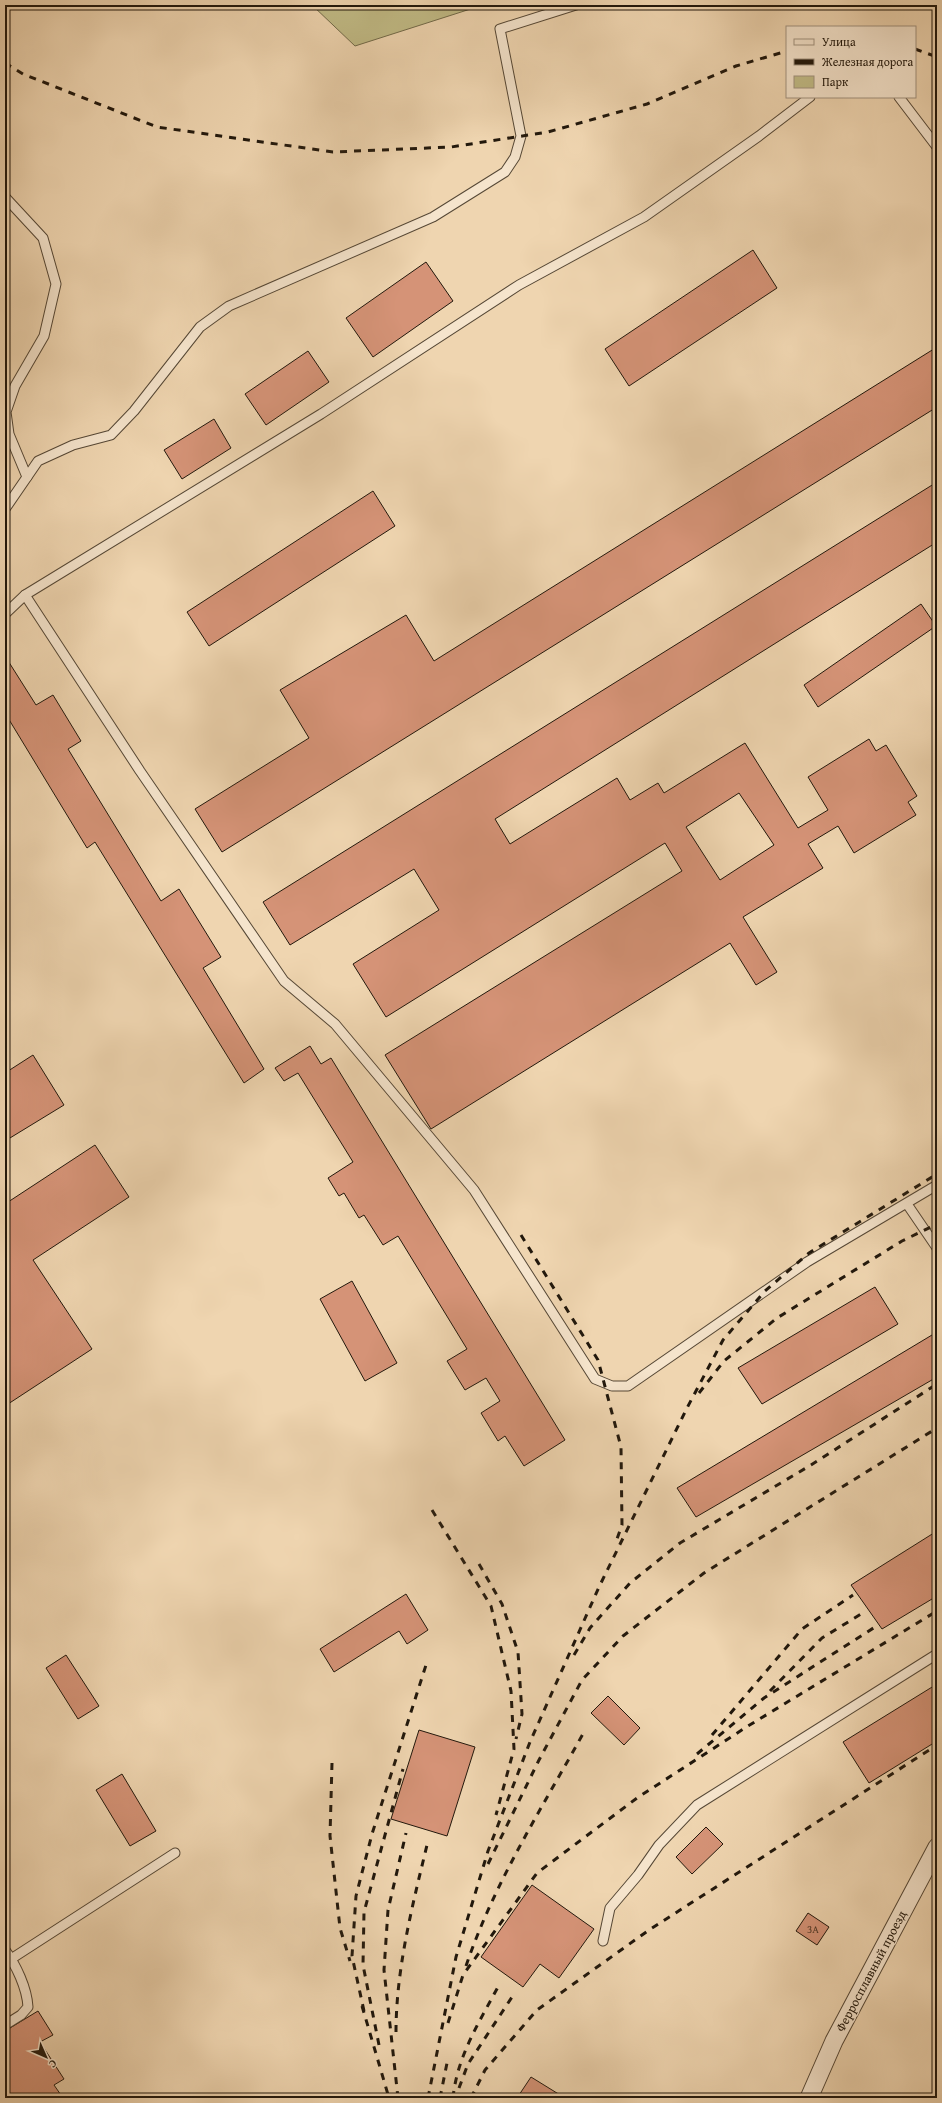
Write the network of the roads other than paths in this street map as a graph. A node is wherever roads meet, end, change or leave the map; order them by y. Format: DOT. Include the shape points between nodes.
graph roads {
  1 [pos="576,5"];
  2 [pos="809,98"];
  3 [pos="900,98"];
  4 [pos="937,147"];
  5 [pos="5,197"];
  6 [pos="27,476"];
  7 [pos="5,509"];
  8 [pos="25,595"];
  9 [pos="5,614"];
  10 [pos="937,1185"];
  11 [pos="907,1204"];
  12 [pos="937,1248"];
  13 [pos="937,1654"];
  14 [pos="937,1847"];
  15 [pos="175,1853"];
  16 [pos="603,1941"];
  17 [pos="5,1950"];
  18 [pos="11,1959"];
  19 [pos="5,2025"];
  20 [pos="809,2098"];
  1 -- 6 [label="lane" via="500,29 521,136 515,156 505,172 433,218 229,306 200,328 134,411 111,435 73,445 38,461"];
  2 -- 8 [label="lane" via="644,217 519,285 314,418"];
  3 -- 4 [label="lane"];
  5 -- 6 [label="lane" via="43,238 56,284 44,336 14,386 6,412 9,434"];
  6 -- 7 [label="lane"];
  8 -- 9 [label="lane"];
  8 -- 11 [label="lane" via="140,772 284,981 335,1024 474,1190 595,1379 612,1386 628,1386 807,1262"];
  10 -- 11 [label="lane"];
  11 -- 12 [label="lane"];
  13 -- 16 [label="lane" via="697,1805 659,1845 610,1908"];
  14 -- 20 [label="street, Ферросплавный проезд" via="834,2041"];
  15 -- 18 [label="lane"];
  17 -- 18 [label="lane"];
  18 -- 19 [label="lane" via="28,1998 28,2006 21,2015"];
}
